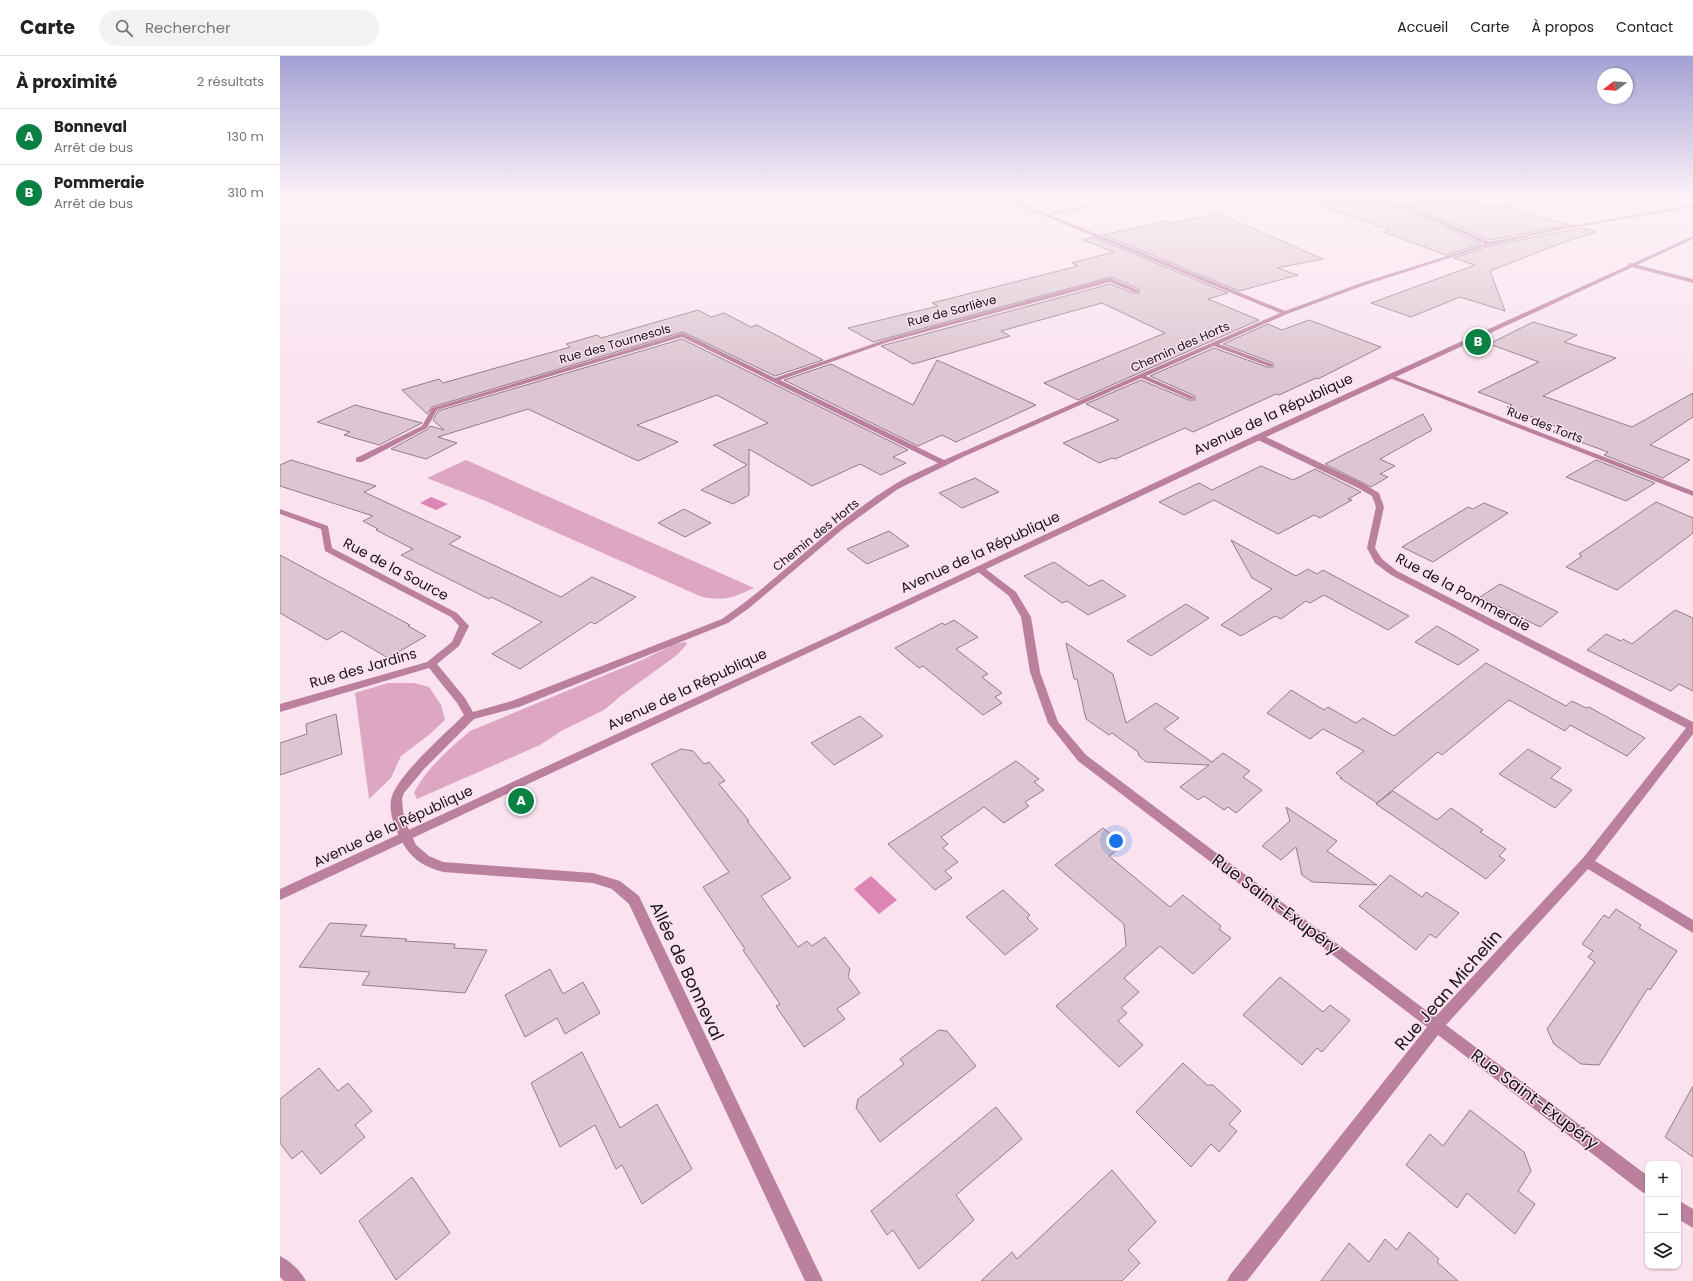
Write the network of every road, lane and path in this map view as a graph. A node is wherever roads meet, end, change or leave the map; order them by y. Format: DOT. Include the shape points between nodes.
graph roads {
  1 [pos="1146,256"];
  2 [pos="1451,256"];
  3 [pos="1649,256"];
  4 [pos="1630,265"];
  5 [pos="1693,280"];
  6 [pos="1136,291"];
  7 [pos="1285,313"];
  8 [pos="1214,344"];
  9 [pos="1270,365"];
  10 [pos="1141,376"];
  11 [pos="1389,376"];
  12 [pos="774,380"];
  13 [pos="1192,398"];
  14 [pos="1259,437"];
  15 [pos="359,460"];
  16 [pos="944,463"];
  17 [pos="1693,494"];
  18 [pos="280,511"];
  19 [pos="980,569"];
  20 [pos="431,664"];
  21 [pos="280,708"];
  22 [pos="470,716"];
  23 [pos="1693,726"];
  24 [pos="405,837"];
  25 [pos="1587,862"];
  26 [pos="280,895"];
  27 [pos="1693,927"];
  28 [pos="1437,1025"];
  29 [pos="1645,1184"];
  30 [pos="1681,1210"];
  31 [pos="1693,1220"];
  32 [pos="280,1265"];
  33 [pos="296,1281"];
  34 [pos="814,1281"];
  35 [pos="1236,1281"];
  1 -- 7 [label="street"];
  2 -- 7 [label="street, Chemin des Horts" via="1363,284"];
  3 -- 4 [label="street, Avenue de la République"];
  4 -- 5 [label="street"];
  4 -- 11 [label="street, Avenue de la République"];
  6 -- 12 [label="street, Rue de Sarliève" via="1110,280 886,341"];
  7 -- 8 [label="street, Chemin des Horts"];
  8 -- 9 [label="street"];
  8 -- 10 [label="street, Chemin des Horts"];
  10 -- 13 [label="street"];
  10 -- 16 [label="street, Chemin des Horts"];
  11 -- 14 [label="street, Avenue de la République"];
  11 -- 17 [label="street, Rue des Torts"];
  12 -- 15 [label="street, Rue des Tournesols" via="683,335 434,409 425,427"];
  12 -- 16 [label="street, Rue des Tournesols"];
  14 -- 19 [label="street, Avenue de la République"];
  14 -- 23 [label="street, Rue de la Pommeraie" via="1376,495 1380,507 1371,548 1378,561 1394,573"];
  16 -- 22 [label="street, Chemin des Horts" via="895,488 841,526 725,621 515,704"];
  18 -- 20 [label="street, Rue de la Source" via="325,528 328,549 454,615 464,626 456,644"];
  19 -- 24 [label="street, Avenue de la République"];
  19 -- 28 [label="street, Rue Saint-Exupéry" via="1013,594 1026,617 1035,672 1053,723 1082,758"];
  20 -- 21 [label="street, Rue des Jardins"];
  20 -- 22 [label="street, Rue des Jardins"];
  22 -- 24 [label="street" via="414,771 398,795 397,808"];
  23 -- 25 [label="street, Rue Jean Michelin"];
  24 -- 26 [label="street, Avenue de la République"];
  24 -- 34 [label="street, Allée de Bonneval" via="417,855 428,863 443,867 592,878 616,885 634,900"];
  25 -- 27 [label="street"];
  25 -- 28 [label="street, Rue Jean Michelin"];
  28 -- 29 [label="street, Rue Saint-Exupéry"];
  28 -- 35 [label="street, Rue Jean Michelin"];
  30 -- 31 [label="street"];
  32 -- 33 [label="street"];
}
